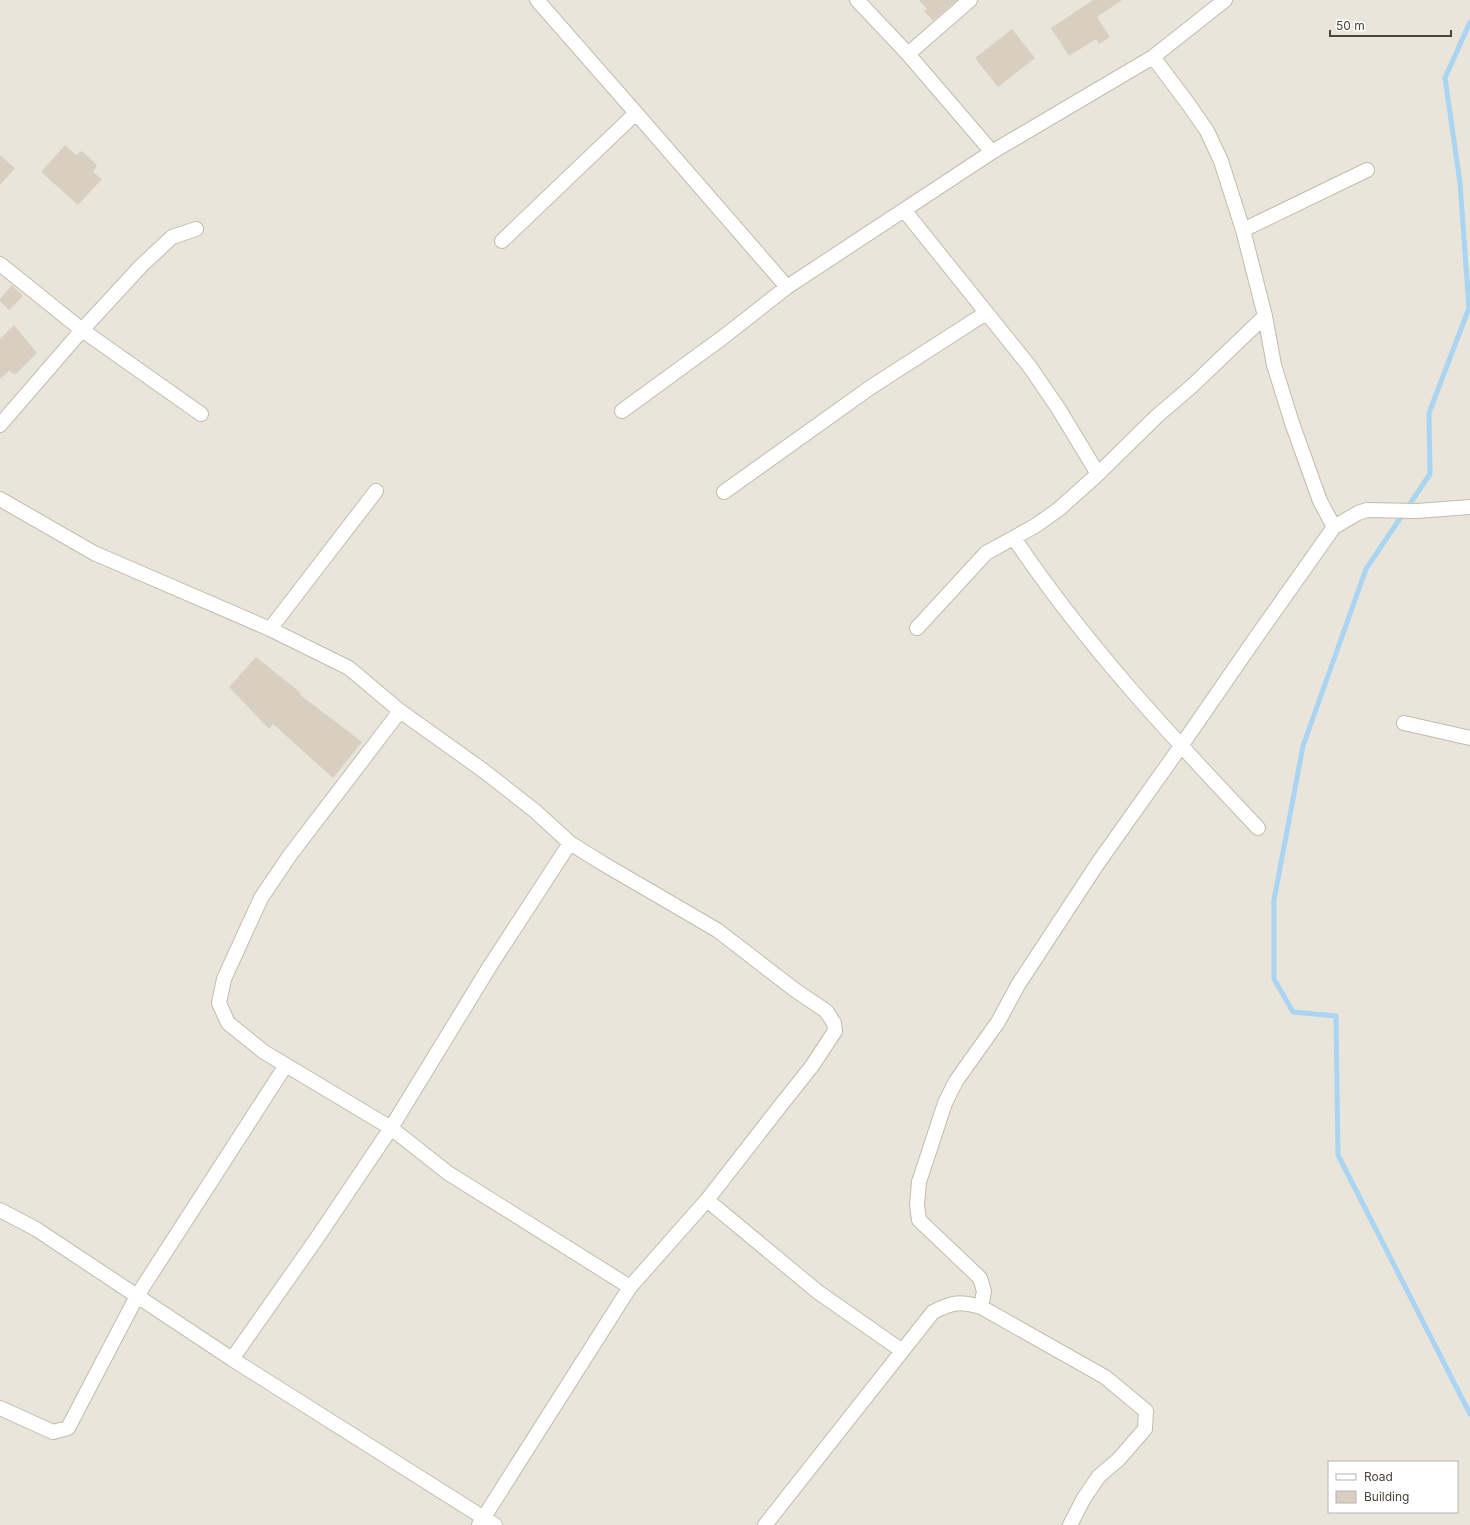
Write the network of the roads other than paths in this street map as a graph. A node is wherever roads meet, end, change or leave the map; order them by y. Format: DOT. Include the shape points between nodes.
graph roads {
  1 [pos="537,0"];
  2 [pos="857,0"];
  3 [pos="970,0"];
  4 [pos="1224,0"];
  5 [pos="908,54"];
  6 [pos="1153,57"];
  7 [pos="636,113"];
  8 [pos="992,152"];
  9 [pos="1367,170"];
  10 [pos="904,210"];
  11 [pos="196,229"];
  12 [pos="1243,230"];
  13 [pos="502,241"];
  14 [pos="0,264"];
  15 [pos="787,287"];
  16 [pos="986,313"];
  17 [pos="1265,316"];
  18 [pos="82,330"];
  19 [pos="622,411"];
  20 [pos="201,414"];
  21 [pos="0,425"];
  22 [pos="1098,474"];
  23 [pos="376,491"];
  24 [pos="724,492"];
  25 [pos="0,499"];
  26 [pos="1470,507"];
  27 [pos="1334,527"];
  28 [pos="1014,538"];
  29 [pos="917,628"];
  30 [pos="270,629"];
  31 [pos="400,711"];
  32 [pos="1404,723"];
  33 [pos="1470,738"];
  34 [pos="1181,746"];
  35 [pos="1258,828"];
  36 [pos="570,843"];
  37 [pos="286,1065"];
  38 [pos="391,1128"];
  39 [pos="707,1200"];
  40 [pos="0,1210"];
  41 [pos="630,1287"];
  42 [pos="137,1296"];
  43 [pos="981,1306"];
  44 [pos="901,1350"];
  45 [pos="232,1359"];
  46 [pos="0,1408"];
  47 [pos="486,1523"];
  48 [pos="765,1525"];
  49 [pos="1070,1525"];
  1 -- 7 [label="street"];
  2 -- 5 [label="street"];
  3 -- 5 [label="street"];
  4 -- 6 [label="street"];
  5 -- 8 [label="street"];
  6 -- 8 [label="street"];
  6 -- 12 [label="street" via="1207,131 1221,161"];
  7 -- 13 [label="street"];
  7 -- 15 [label="street"];
  8 -- 10 [label="street"];
  9 -- 12 [label="street"];
  10 -- 15 [label="street"];
  10 -- 16 [label="street"];
  11 -- 18 [label="street" via="172,237 131,276"];
  12 -- 17 [label="street"];
  14 -- 18 [label="street"];
  15 -- 19 [label="street"];
  16 -- 22 [label="street" via="1030,367"];
  16 -- 24 [label="street" via="871,387"];
  17 -- 22 [label="street"];
  17 -- 27 [label="street" via="1274,364 1292,423 1320,500"];
  18 -- 20 [label="street"];
  18 -- 21 [label="street"];
  22 -- 28 [label="street" via="1059,509"];
  23 -- 30 [label="street"];
  25 -- 30 [label="street" via="94,553"];
  26 -- 27 [label="street" via="1417,511 1367,510"];
  27 -- 34 [label="street"];
  28 -- 29 [label="street" via="986,553"];
  28 -- 34 [label="street" via="1099,651"];
  30 -- 31 [label="street" via="349,668"];
  31 -- 36 [label="street" via="484,771"];
  31 -- 37 [label="street" via="290,855 266,892 224,979 219,1003 228,1023 264,1052"];
  32 -- 33 [label="street"];
  34 -- 35 [label="street"];
  34 -- 43 [label="street" via="1089,875 1018,985 998,1022 956,1081 945,1103 919,1182 919,1220 980,1278 984,1291"];
  36 -- 38 [label="street" via="490,966"];
  36 -- 39 [label="street" via="717,930 826,1011 834,1023 835,1031 812,1066"];
  37 -- 38 [label="street"];
  37 -- 42 [label="street"];
  38 -- 41 [label="street" via="448,1173"];
  38 -- 45 [label="street"];
  39 -- 41 [label="street"];
  39 -- 44 [label="street" via="818,1292"];
  40 -- 42 [label="street" via="36,1229"];
  41 -- 47 [label="street"];
  42 -- 45 [label="street"];
  42 -- 46 [label="street" via="68,1428 53,1432"];
  43 -- 44 [label="street" via="964,1302 949,1304 933,1312"];
  43 -- 49 [label="street" via="1105,1377 1146,1411 1145,1429 1118,1460 1099,1476"];
  44 -- 48 [label="street"];
  45 -- 47 [label="street"];
}
